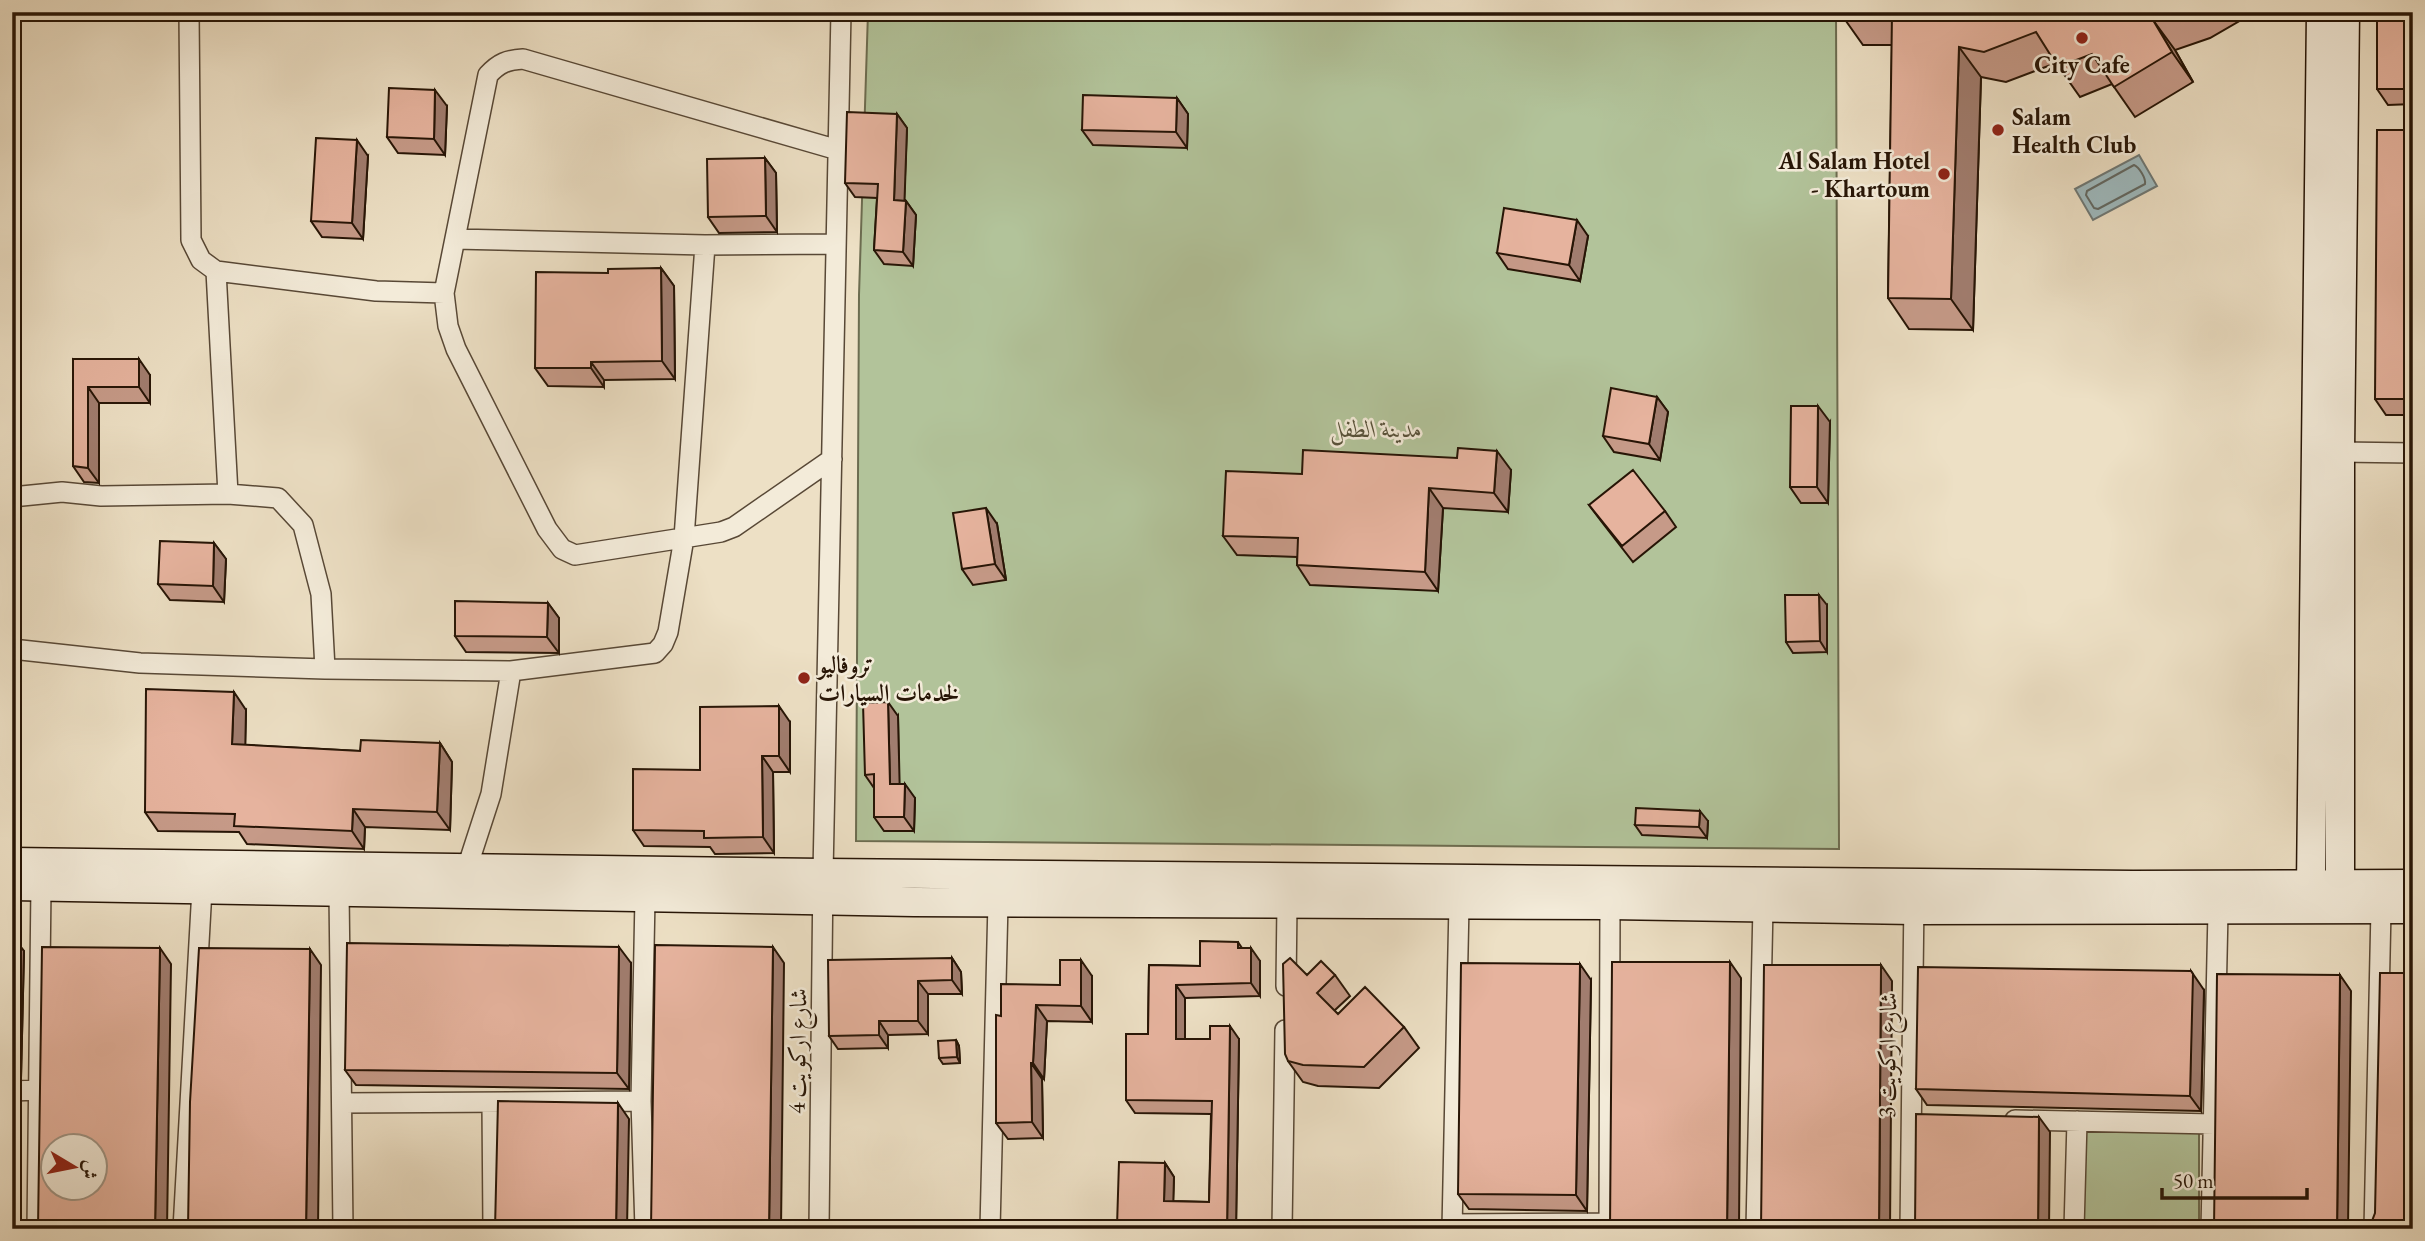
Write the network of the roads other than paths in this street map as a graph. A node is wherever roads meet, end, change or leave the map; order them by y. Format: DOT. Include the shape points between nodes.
graph roads {
  1 [pos="189,12"];
  2 [pos="841,12"];
  3 [pos="2321,12"];
  4 [pos="2345,12"];
  5 [pos="838,150"];
  6 [pos="455,239"];
  7 [pos="836,244"];
  8 [pos="705,245"];
  9 [pos="216,271"];
  10 [pos="444,293"];
  11 [pos="2340,453"];
  12 [pos="2413,453"];
  13 [pos="831,458"];
  14 [pos="228,494"];
  15 [pos="12,497"];
  16 [pos="684,538"];
  17 [pos="12,649"];
  18 [pos="325,669"];
  19 [pos="511,671"];
  20 [pos="12,862"];
  21 [pos="467,868"];
  22 [pos="823,873"];
  23 [pos="1914,882"];
  24 [pos="2413,884"];
  25 [pos="2340,885"];
  26 [pos="12,886"];
  27 [pos="41,886"];
  28 [pos="2311,886"];
  29 [pos="202,889"];
  30 [pos="339,891"];
  31 [pos="645,897"];
  32 [pos="823,901"];
  33 [pos="998,902"];
  34 [pos="1287,903"];
  35 [pos="1459,904"];
  36 [pos="1610,905"];
  37 [pos="1763,906"];
  38 [pos="2381,909"];
  39 [pos="2413,909"];
  40 [pos="1914,910"];
  41 [pos="2218,911"];
  42 [pos="38,1090"];
  43 [pos="12,1091"];
  44 [pos="640,1101"];
  45 [pos="342,1103"];
  46 [pos="492,1103"];
  47 [pos="1994,1119"];
  48 [pos="2077,1121"];
  49 [pos="2214,1124"];
  50 [pos="1452,1226"];
  51 [pos="1609,1226"];
  52 [pos="37,1229"];
  53 [pos="183,1229"];
  54 [pos="343,1229"];
  55 [pos="493,1229"];
  56 [pos="645,1229"];
  57 [pos="819,1229"];
  58 [pos="990,1229"];
  59 [pos="1282,1229"];
  60 [pos="1756,1229"];
  61 [pos="1910,1229"];
  62 [pos="2074,1229"];
  63 [pos="2211,1229"];
  64 [pos="2374,1229"];
  1 -- 9 [label="street" via="191,240 201,260"];
  2 -- 5 [label="street, شارع اركويت 4"];
  3 -- 28 [label="street"];
  4 -- 11 [label="street"];
  5 -- 6 [label="street" via="523,59 509,60 488,75"];
  5 -- 7 [label="street, شارع اركويت 4"];
  6 -- 8 [label="street"];
  6 -- 10 [label="street"];
  7 -- 8 [label="street"];
  7 -- 13 [label="street, شارع اركويت 4"];
  8 -- 16 [label="street"];
  9 -- 10 [label="street" via="376,291"];
  9 -- 14 [label="street"];
  10 -- 16 [label="street" via="456,349 547,529 562,549 575,555"];
  11 -- 12 [label="street"];
  11 -- 25 [label="street"];
  13 -- 16 [label="street" via="734,527"];
  13 -- 22 [label="street, شارع اركويت 4"];
  14 -- 15 [label="street" via="102,496 62,492"];
  14 -- 18 [label="street" via="278,498 303,526 321,594"];
  16 -- 19 [label="street" via="668,632 655,653"];
  17 -- 18 [label="street" via="140,663"];
  18 -- 19 [label="street"];
  19 -- 21 [label="street" via="491,794"];
  20 -- 21 [label="street"];
  21 -- 22 [label="street"];
  22 -- 23 [label="street"];
  22 -- 32 [label="street, شارع اركويت 4"];
  23 -- 28 [label="street"];
  23 -- 40 [label="street, شارع اركويت 3"];
  24 -- 25 [label="street"];
  25 -- 28 [label="street"];
  26 -- 27 [label="street"];
  27 -- 29 [label="street"];
  27 -- 42 [label="street"];
  29 -- 30 [label="street"];
  29 -- 53 [label="street"];
  30 -- 31 [label="street"];
  30 -- 45 [label="street"];
  31 -- 32 [label="street"];
  31 -- 44 [label="street"];
  32 -- 33 [label="street"];
  32 -- 57 [label="street, شارع اركويت 4"];
  33 -- 34 [label="street"];
  33 -- 58 [label="street"];
  34 -- 35 [label="street"];
  34 -- 59 [label="street"];
  35 -- 36 [label="street"];
  35 -- 50 [label="street"];
  36 -- 37 [label="street"];
  36 -- 51 [label="street"];
  37 -- 40 [label="street"];
  37 -- 60 [label="street"];
  38 -- 39 [label="street"];
  38 -- 41 [label="street"];
  38 -- 64 [label="street"];
  40 -- 41 [label="street"];
  40 -- 61 [label="street, شارع اركويت 3" via="1918,1117"];
  41 -- 49 [label="street"];
  42 -- 43 [label="street"];
  42 -- 52 [label="street"];
  44 -- 46 [label="street"];
  44 -- 56 [label="street"];
  45 -- 46 [label="street"];
  45 -- 54 [label="street"];
  46 -- 55 [label="street"];
  47 -- 48 [label="street"];
  48 -- 49 [label="street"];
  48 -- 62 [label="street"];
  49 -- 63 [label="street"];
  50 -- 51 [label="street"];
}
